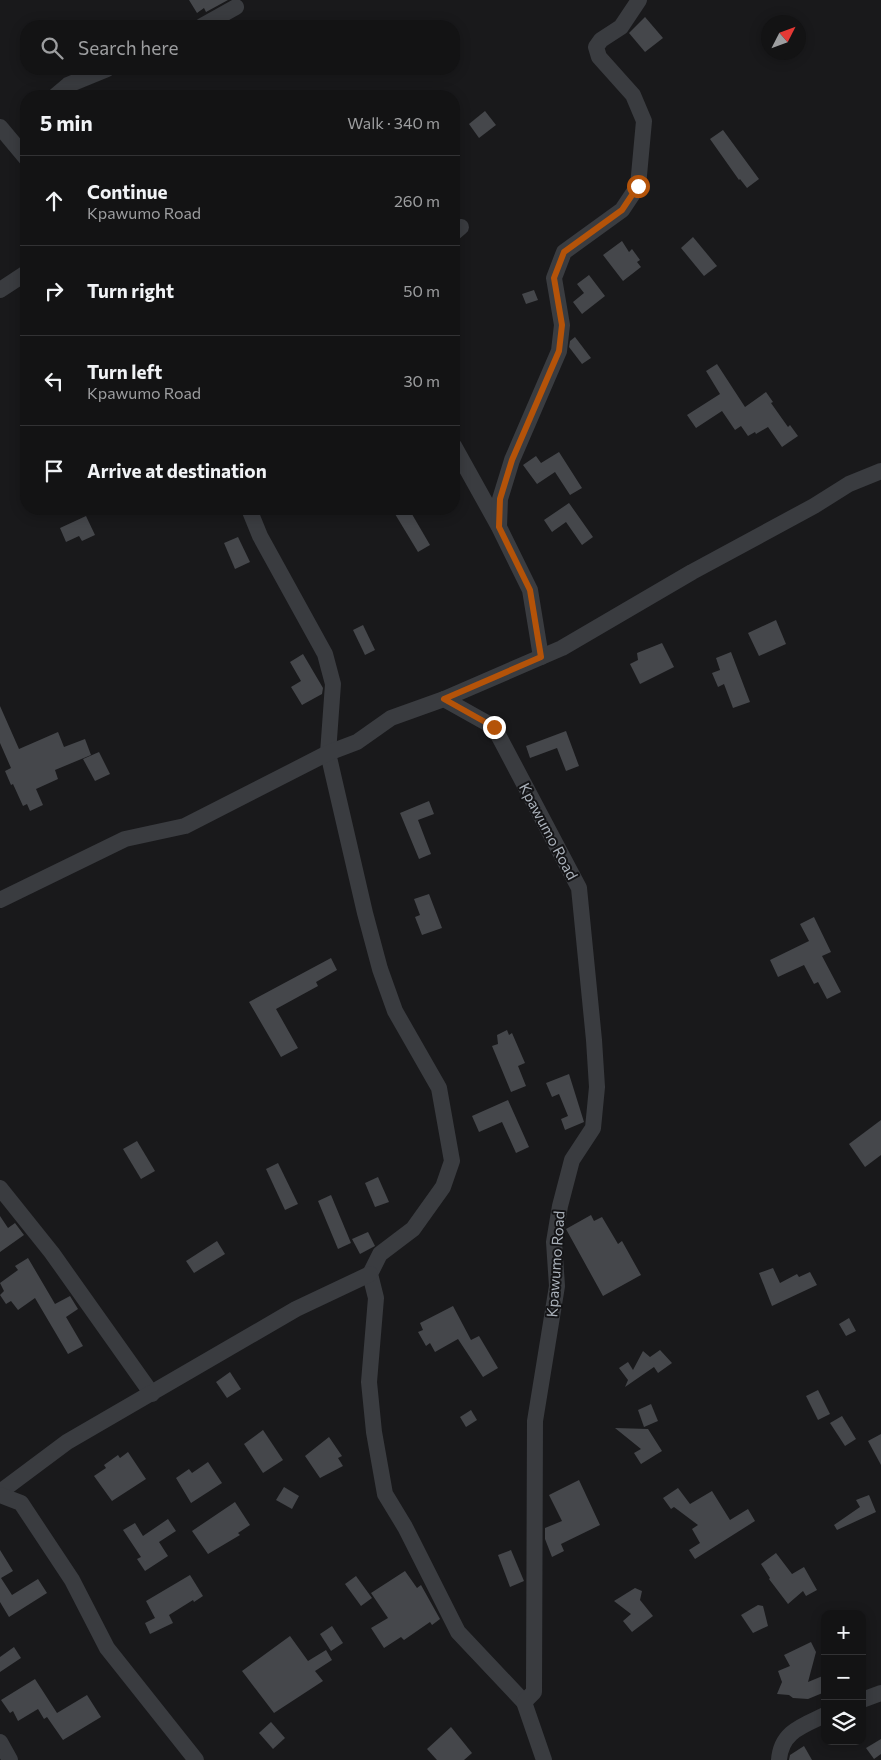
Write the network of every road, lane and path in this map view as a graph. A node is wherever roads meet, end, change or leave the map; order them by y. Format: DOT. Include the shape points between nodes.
graph roads {
  1 [pos="639,0"];
  2 [pos="236,6"];
  3 [pos="212,20"];
  4 [pos="93,75"];
  5 [pos="63,90"];
  6 [pos="0,127"];
  7 [pos="20,151"];
  8 [pos="20,277"];
  9 [pos="0,290"];
  10 [pos="460,457"];
  11 [pos="881,471"];
  12 [pos="251,515"];
  13 [pos="499,527"];
  14 [pos="541,657"];
  15 [pos="444,699"];
  16 [pos="328,753"];
  17 [pos="0,900"];
  18 [pos="0,1188"];
  19 [pos="370,1274"];
  20 [pos="152,1394"];
  21 [pos="0,1493"];
  22 [pos="881,1692"];
  23 [pos="866,1698"];
  24 [pos="524,1702"];
  25 [pos="821,1717"];
  26 [pos="0,1742"];
  27 [pos="10,1760"];
  28 [pos="196,1760"];
  29 [pos="544,1760"];
  30 [pos="779,1760"];
  1 -- 13 [label="street" via="622,27 596,47 599,57 633,95 644,120 638,186 622,210 564,252 554,278 562,325 559,351 512,460 500,499"];
  2 -- 3 [label="street"];
  4 -- 5 [label="street"];
  6 -- 7 [label="street"];
  8 -- 9 [label="street"];
  10 -- 13 [label="street"];
  11 -- 14 [label="street" via="849,484"];
  12 -- 16 [label="street" via="325,654 333,684"];
  13 -- 14 [label="street" via="530,590"];
  14 -- 15 [label="street"];
  15 -- 16 [label="street" via="391,718 357,742"];
  15 -- 24 [label="street, Kpawumo Road" via="494,727 579,888 594,1040 597,1087 593,1128 572,1160 560,1206 554,1242 557,1286 535,1421 534,1692"];
  16 -- 17 [label="street" via="185,826 125,839"];
  16 -- 19 [label="street" via="380,968 396,1011 438,1088 452,1161 443,1187 413,1229 380,1254"];
  18 -- 20 [label="street" via="52,1253"];
  19 -- 20 [label="street" via="296,1309"];
  19 -- 24 [label="street" via="376,1298 369,1382 374,1432 386,1494 458,1632"];
  20 -- 21 [label="street" via="67,1442"];
  21 -- 28 [label="street" via="21,1503 72,1580 107,1648"];
  22 -- 23 [label="street"];
  24 -- 29 [label="street"];
  25 -- 30 [label="street" via="792,1731 780,1746"];
  26 -- 27 [label="street"];
}
